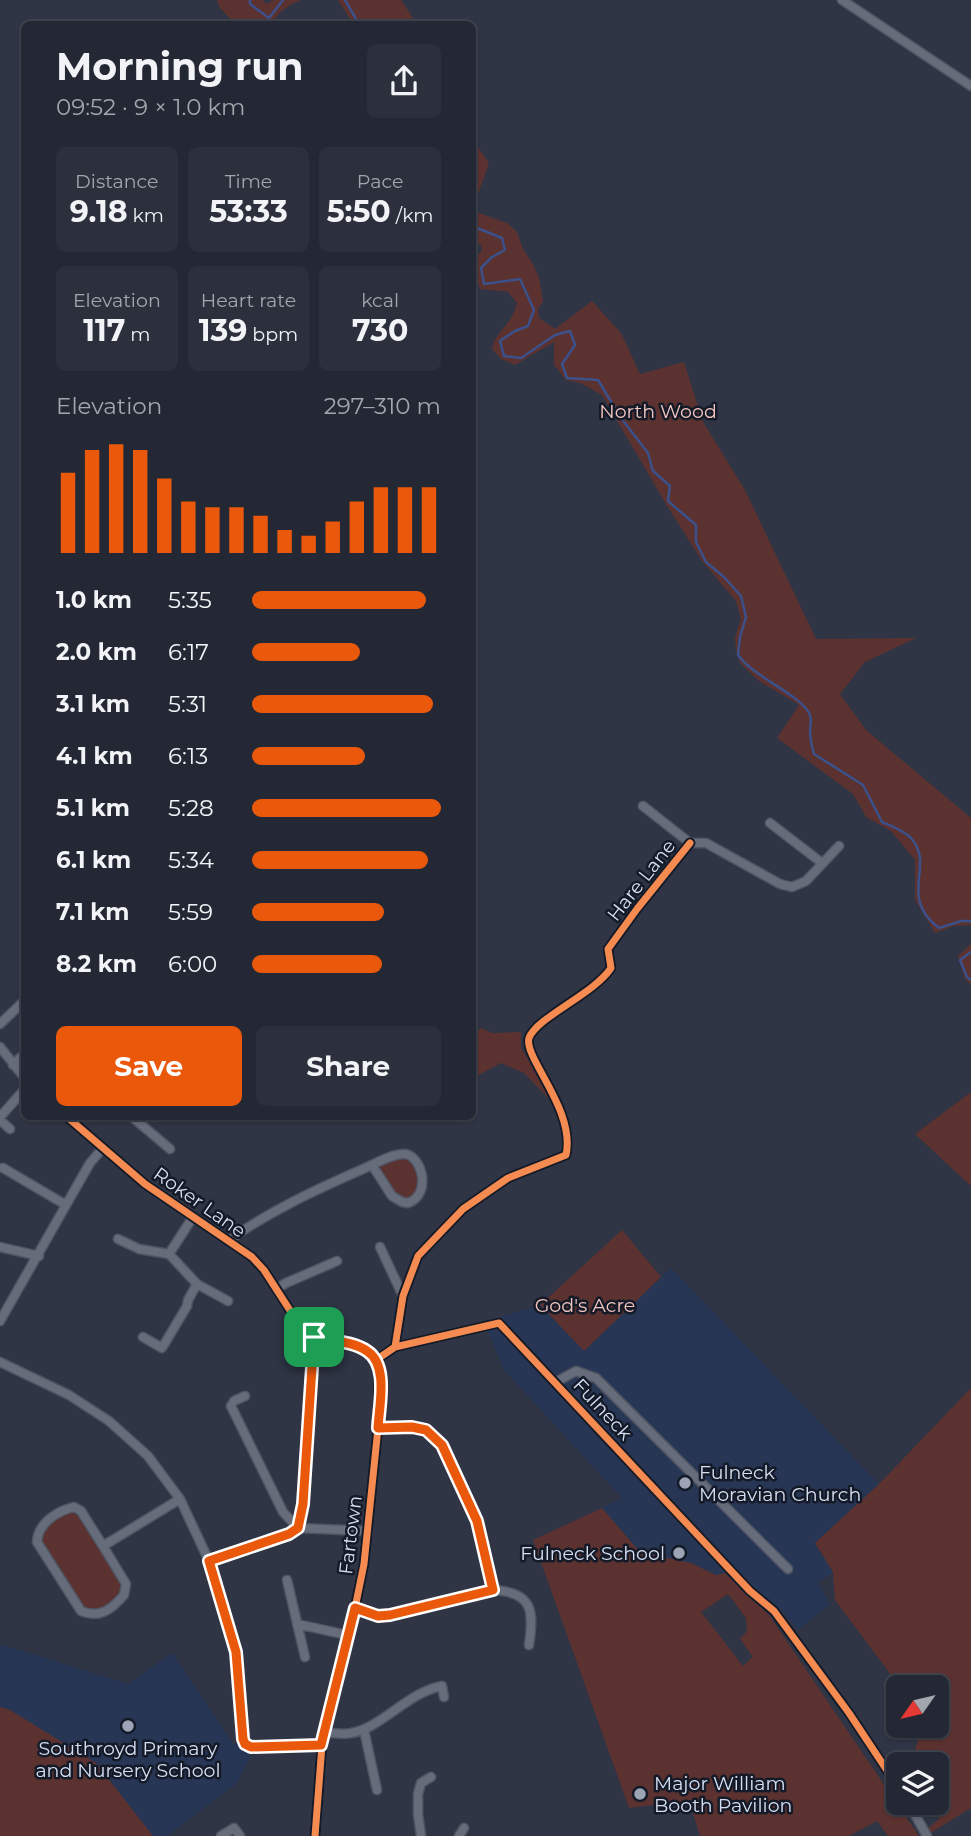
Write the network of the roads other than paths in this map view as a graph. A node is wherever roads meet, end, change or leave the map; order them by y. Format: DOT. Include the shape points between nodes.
graph roads {
  1 [pos="842,0"];
  2 [pos="971,86"];
  3 [pos="643,806"];
  4 [pos="770,823"];
  5 [pos="690,843"];
  6 [pos="839,846"];
  7 [pos="822,863"];
  8 [pos="21,1004"];
  9 [pos="0,1024"];
  10 [pos="0,1047"];
  11 [pos="21,1057"];
  12 [pos="13,1065"];
  13 [pos="21,1074"];
  14 [pos="21,1094"];
  15 [pos="0,1119"];
  16 [pos="72,1120"];
  17 [pos="136,1120"];
  18 [pos="10,1129"];
  19 [pos="103,1149"];
  20 [pos="170,1149"];
  21 [pos="372,1166"];
  22 [pos="4,1168"];
  23 [pos="66,1205"];
  24 [pos="193,1217"];
  25 [pos="118,1239"];
  26 [pos="229,1240"];
  27 [pos="0,1247"];
  28 [pos="380,1247"];
  29 [pos="169,1254"];
  30 [pos="39,1256"];
  31 [pos="337,1262"];
  32 [pos="197,1284"];
  33 [pos="276,1289"];
  34 [pos="403,1296"];
  35 [pos="228,1301"];
  36 [pos="0,1321"];
  37 [pos="143,1337"];
  38 [pos="314,1337"];
  39 [pos="395,1347"];
  40 [pos="376,1360"];
  41 [pos="0,1362"];
  42 [pos="556,1382"];
  43 [pos="245,1396"];
  44 [pos="378,1428"];
  45 [pos="180,1499"];
  46 [pos="298,1528"];
  47 [pos="368,1531"];
  48 [pos="103,1546"];
  49 [pos="209,1561"];
  50 [pos="788,1569"];
  51 [pos="287,1580"];
  52 [pos="493,1590"];
  53 [pos="355,1608"];
  54 [pos="298,1625"];
  55 [pos="347,1635"];
  56 [pos="529,1645"];
  57 [pos="305,1657"];
  58 [pos="444,1697"];
  59 [pos="364,1730"];
  60 [pos="323,1732"];
  61 [pos="321,1745"];
  62 [pos="886,1769"];
  63 [pos="431,1777"];
  64 [pos="377,1790"];
  65 [pos="915,1815"];
  66 [pos="221,1836"];
  67 [pos="240,1836"];
  68 [pos="315,1836"];
  69 [pos="421,1836"];
  70 [pos="927,1836"];
  1 -- 2 [label="street"];
  3 -- 5 [label="street"];
  4 -- 7 [label="street"];
  5 -- 7 [label="street" via="706,843 792,887 806,881"];
  5 -- 34 [label="street, Hare Lane" via="608,950 611,968 604,979 547,1019 528,1040 564,1118 566,1155 508,1178 463,1209 418,1256"];
  6 -- 7 [label="street"];
  8 -- 9 [label="street"];
  10 -- 12 [label="street"];
  11 -- 12 [label="street"];
  12 -- 13 [label="street"];
  14 -- 15 [label="street"];
  15 -- 18 [label="street"];
  16 -- 19 [label="street, Roker Lane"];
  17 -- 20 [label="street"];
  19 -- 23 [label="street"];
  19 -- 24 [label="street, Roker Lane"];
  21 -- 21 [label="street" via="400,1154 411,1156 423,1182 421,1194 408,1203 396,1199"];
  21 -- 26 [label="street" via="284,1205"];
  22 -- 23 [label="street"];
  23 -- 30 [label="street"];
  24 -- 26 [label="street, Roker Lane"];
  24 -- 29 [label="street"];
  25 -- 29 [label="street" via="139,1249"];
  26 -- 33 [label="street, Roker Lane" via="252,1257"];
  27 -- 30 [label="street"];
  28 -- 34 [label="street"];
  29 -- 32 [label="street"];
  30 -- 36 [label="street"];
  31 -- 33 [label="street"];
  32 -- 35 [label="street"];
  32 -- 37 [label="street" via="165,1351"];
  33 -- 38 [label="street, Roker Lane" via="302,1329"];
  34 -- 39 [label="street, Hare Lane"];
  38 -- 40 [label="street" via="367,1350"];
  38 -- 46 [label="street"];
  39 -- 40 [label="street, Fulneck"];
  39 -- 42 [label="street, Fulneck" via="499,1323"];
  40 -- 44 [label="street, Fartown"];
  41 -- 45 [label="street" via="69,1395 109,1421 148,1456"];
  42 -- 50 [label="street" via="576,1371 596,1378"];
  42 -- 62 [label="street, Fulneck" via="750,1591 774,1611"];
  43 -- 46 [label="street" via="231,1406 283,1512"];
  44 -- 47 [label="street, Fartown"];
  44 -- 52 [label="street" via="426,1430 442,1445 477,1521"];
  45 -- 48 [label="street"];
  45 -- 49 [label="street"];
  46 -- 47 [label="street"];
  46 -- 49 [label="street"];
  47 -- 53 [label="street, Fartown"];
  48 -- 48 [label="street" via="126,1584 124,1595 102,1614 91,1615 81,1611 37,1542 37,1534 64,1509 74,1507"];
  49 -- 61 [label="street" via="236,1652 244,1742 255,1747"];
  51 -- 54 [label="street"];
  52 -- 53 [label="street" via="390,1615"];
  52 -- 56 [label="street" via="522,1597 531,1610"];
  53 -- 55 [label="street, Fartown"];
  54 -- 55 [label="street"];
  54 -- 57 [label="street"];
  55 -- 60 [label="street, Fartown"];
  58 -- 59 [label="street" via="442,1686 427,1689"];
  59 -- 60 [label="street"];
  59 -- 64 [label="street"];
  60 -- 61 [label="street, Fartown"];
  61 -- 68 [label="street, Fartown"];
  63 -- 69 [label="street" via="421,1783 418,1794"];
  65 -- 70 [label="street"];
  66 -- 67 [label="street" via="234,1828"];
}
